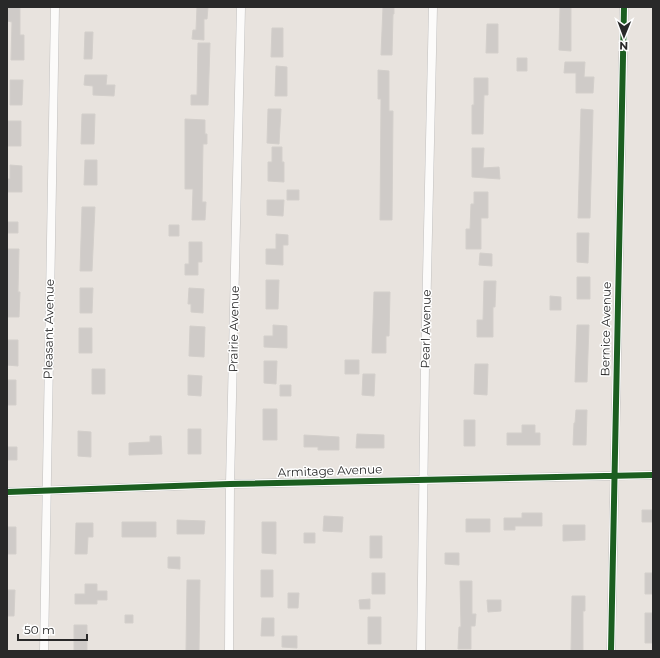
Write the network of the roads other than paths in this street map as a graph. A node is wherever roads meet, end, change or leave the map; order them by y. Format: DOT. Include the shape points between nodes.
graph roads {
  1 [pos="55,7"];
  2 [pos="241,7"];
  3 [pos="433,7"];
  4 [pos="624,7"];
  5 [pos="614,475"];
  6 [pos="653,475"];
  7 [pos="424,479"];
  8 [pos="230,484"];
  9 [pos="46,491"];
  10 [pos="7,492"];
  11 [pos="44,651"];
  12 [pos="229,651"];
  13 [pos="421,651"];
  14 [pos="611,651"];
  1 -- 9 [label="street, Pleasant Avenue"];
  2 -- 8 [label="street, Prairie Avenue"];
  3 -- 7 [label="street, Pearl Avenue"];
  4 -- 5 [label="street, Bernice Avenue"];
  5 -- 6 [label="street, Armitage Avenue"];
  5 -- 7 [label="street, Armitage Avenue"];
  5 -- 14 [label="street, Bernice Avenue"];
  7 -- 8 [label="street, Armitage Avenue"];
  7 -- 13 [label="street, Pearl Avenue"];
  8 -- 9 [label="street, Armitage Avenue"];
  8 -- 12 [label="street, Prairie Avenue"];
  9 -- 10 [label="street, Armitage Avenue"];
  9 -- 11 [label="street, Pleasant Avenue"];
}
